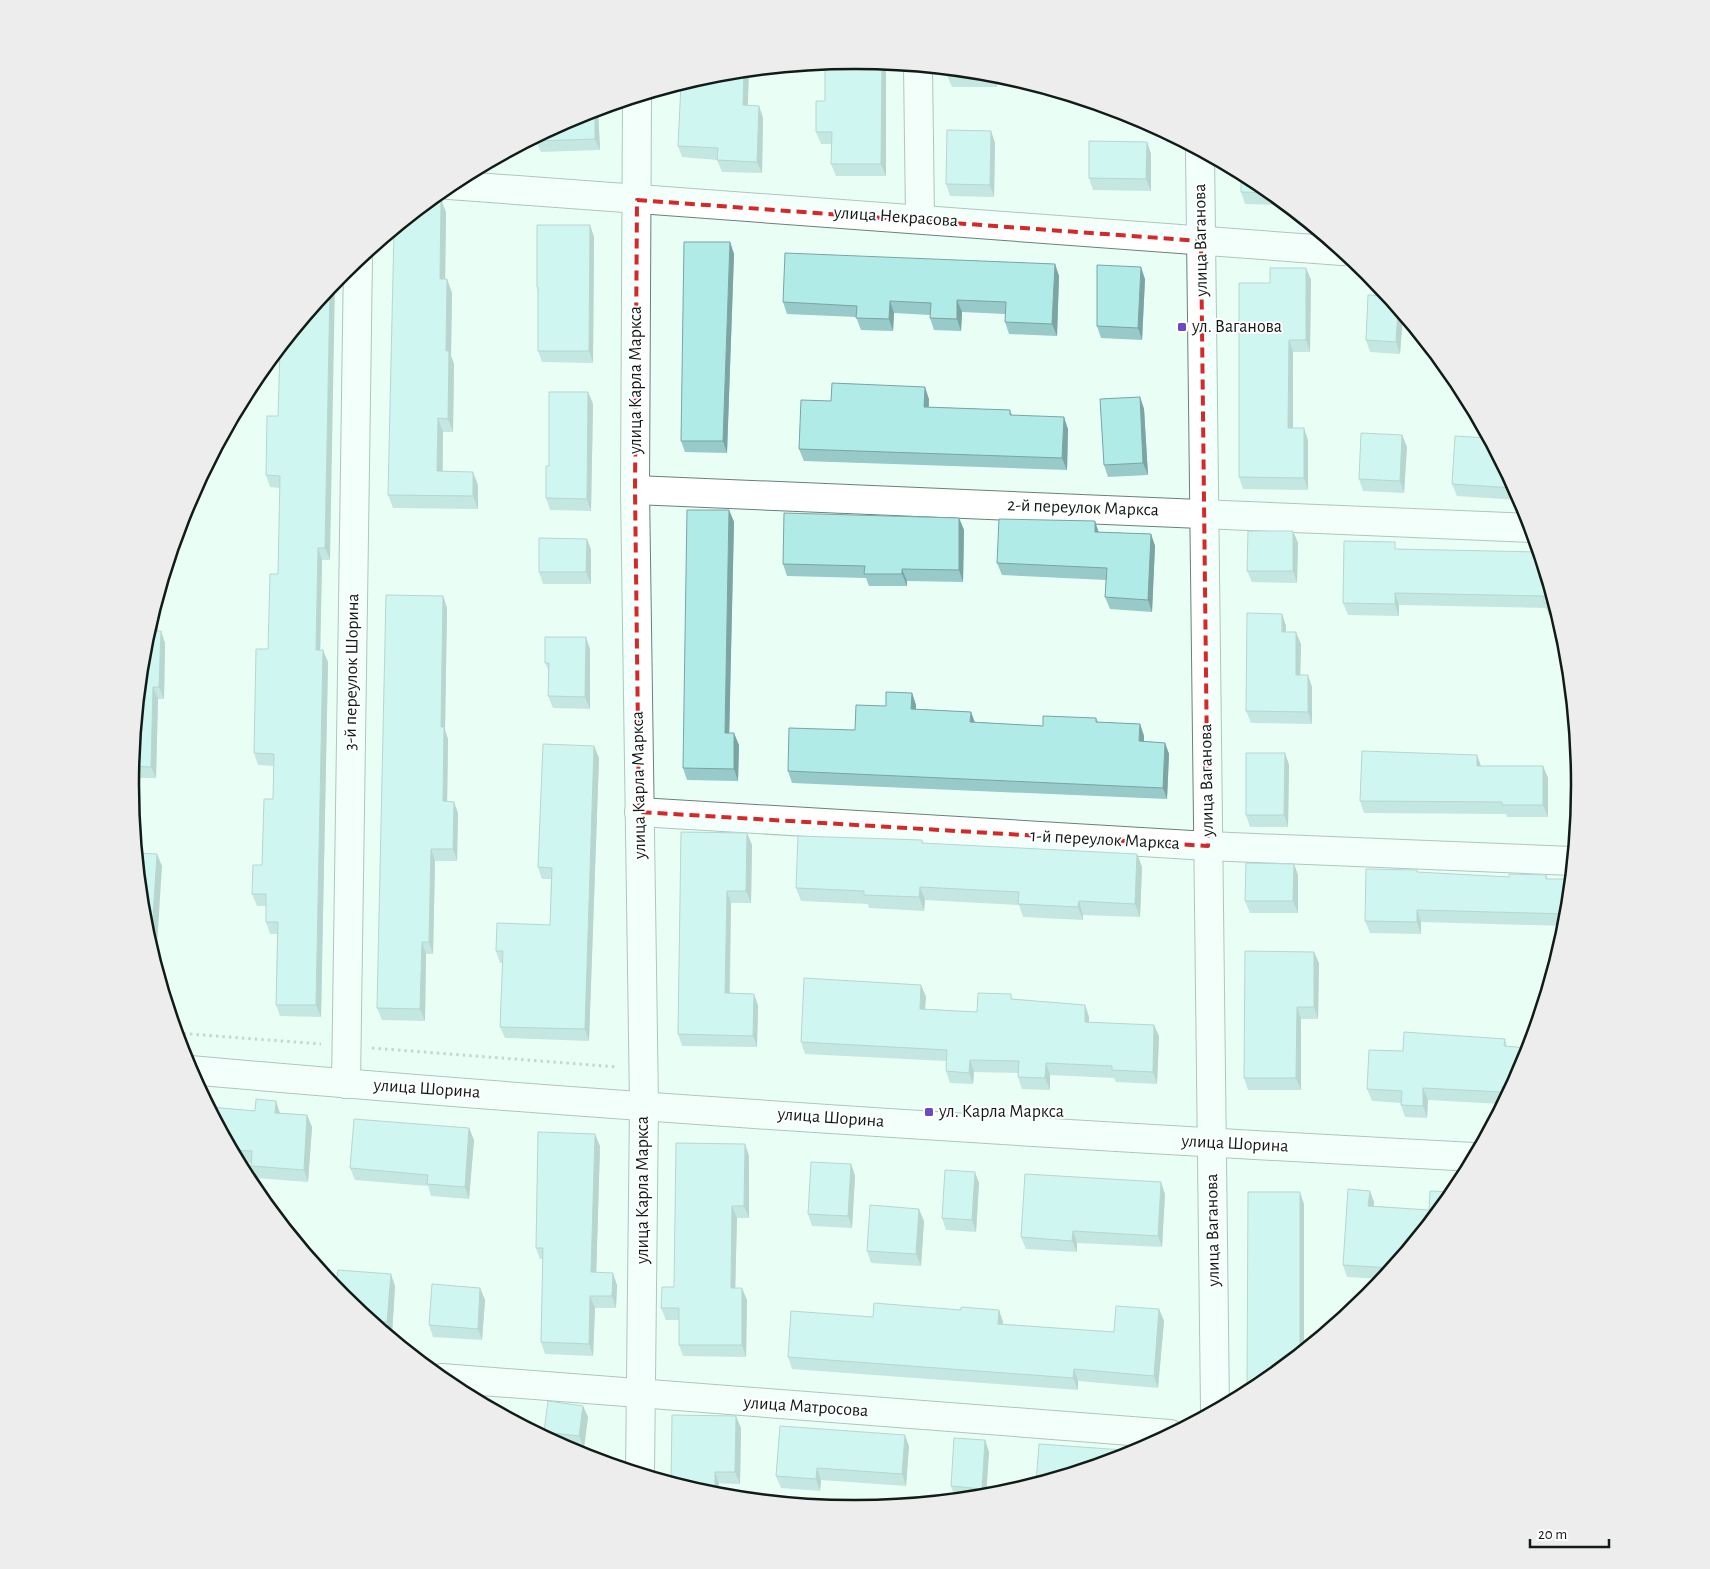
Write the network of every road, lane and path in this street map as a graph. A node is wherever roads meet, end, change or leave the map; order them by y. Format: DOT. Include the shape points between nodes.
graph roads {
  1 [pos="918,72"];
  2 [pos="637,103"];
  3 [pos="1200,158"];
  4 [pos="462,186"];
  5 [pos="637,200"];
  6 [pos="920,218"];
  7 [pos="1201,241"];
  8 [pos="1333,251"];
  9 [pos="358,270"];
  10 [pos="635,490"];
  11 [pos="1204,513"];
  12 [pos="1523,528"];
  13 [pos="639,812"];
  14 [pos="1208,846"];
  15 [pos="1567,860"];
  16 [pos="184,1034"];
  17 [pos="346,1046"];
  18 [pos="643,1069"];
  19 [pos="200,1071"];
  20 [pos="346,1084"];
  21 [pos="644,1105"];
  22 [pos="1212,1143"];
  23 [pos="1465,1158"];
  24 [pos="456,1379"];
  25 [pos="642,1395"];
  26 [pos="1215,1403"];
  27 [pos="1157,1433"];
  28 [pos="640,1467"];
  1 -- 6 [label="street"];
  2 -- 5 [label="street, улица Карла Маркса"];
  3 -- 7 [label="street, улица Ваганова"];
  4 -- 5 [label="street, улица Некрасова"];
  5 -- 6 [label="street, улица Некрасова"];
  5 -- 10 [label="street, улица Карла Маркса"];
  6 -- 7 [label="street, улица Некрасова"];
  7 -- 8 [label="street, улица Некрасова"];
  7 -- 11 [label="street, улица Ваганова"];
  9 -- 17 [label="street, 3-й переулок Шорина"];
  10 -- 11 [label="street, 2-й переулок Маркса"];
  10 -- 13 [label="street, улица Карла Маркса"];
  11 -- 12 [label="street, 2-й переулок Маркса"];
  11 -- 14 [label="street, улица Ваганова"];
  13 -- 14 [label="street, 1-й переулок Маркса"];
  13 -- 18 [label="street, улица Карла Маркса"];
  14 -- 15 [label="street, 1-й переулок Маркса"];
  14 -- 22 [label="street, улица Ваганова"];
  16 -- 17 [label="path"];
  17 -- 18 [label="path"];
  17 -- 20 [label="street, 3-й переулок Шорина"];
  18 -- 21 [label="street, улица Карла Маркса"];
  19 -- 20 [label="street, улица Шорина"];
  20 -- 21 [label="street, улица Шорина"];
  21 -- 22 [label="street, улица Шорина"];
  21 -- 25 [label="street, улица Карла Маркса"];
  22 -- 23 [label="street, улица Шорина"];
  22 -- 26 [label="street, улица Ваганова"];
  24 -- 25 [label="street, улица Матросова"];
  25 -- 27 [label="street, улица Матросова"];
  25 -- 28 [label="street, улица Карла Маркса"];
}
